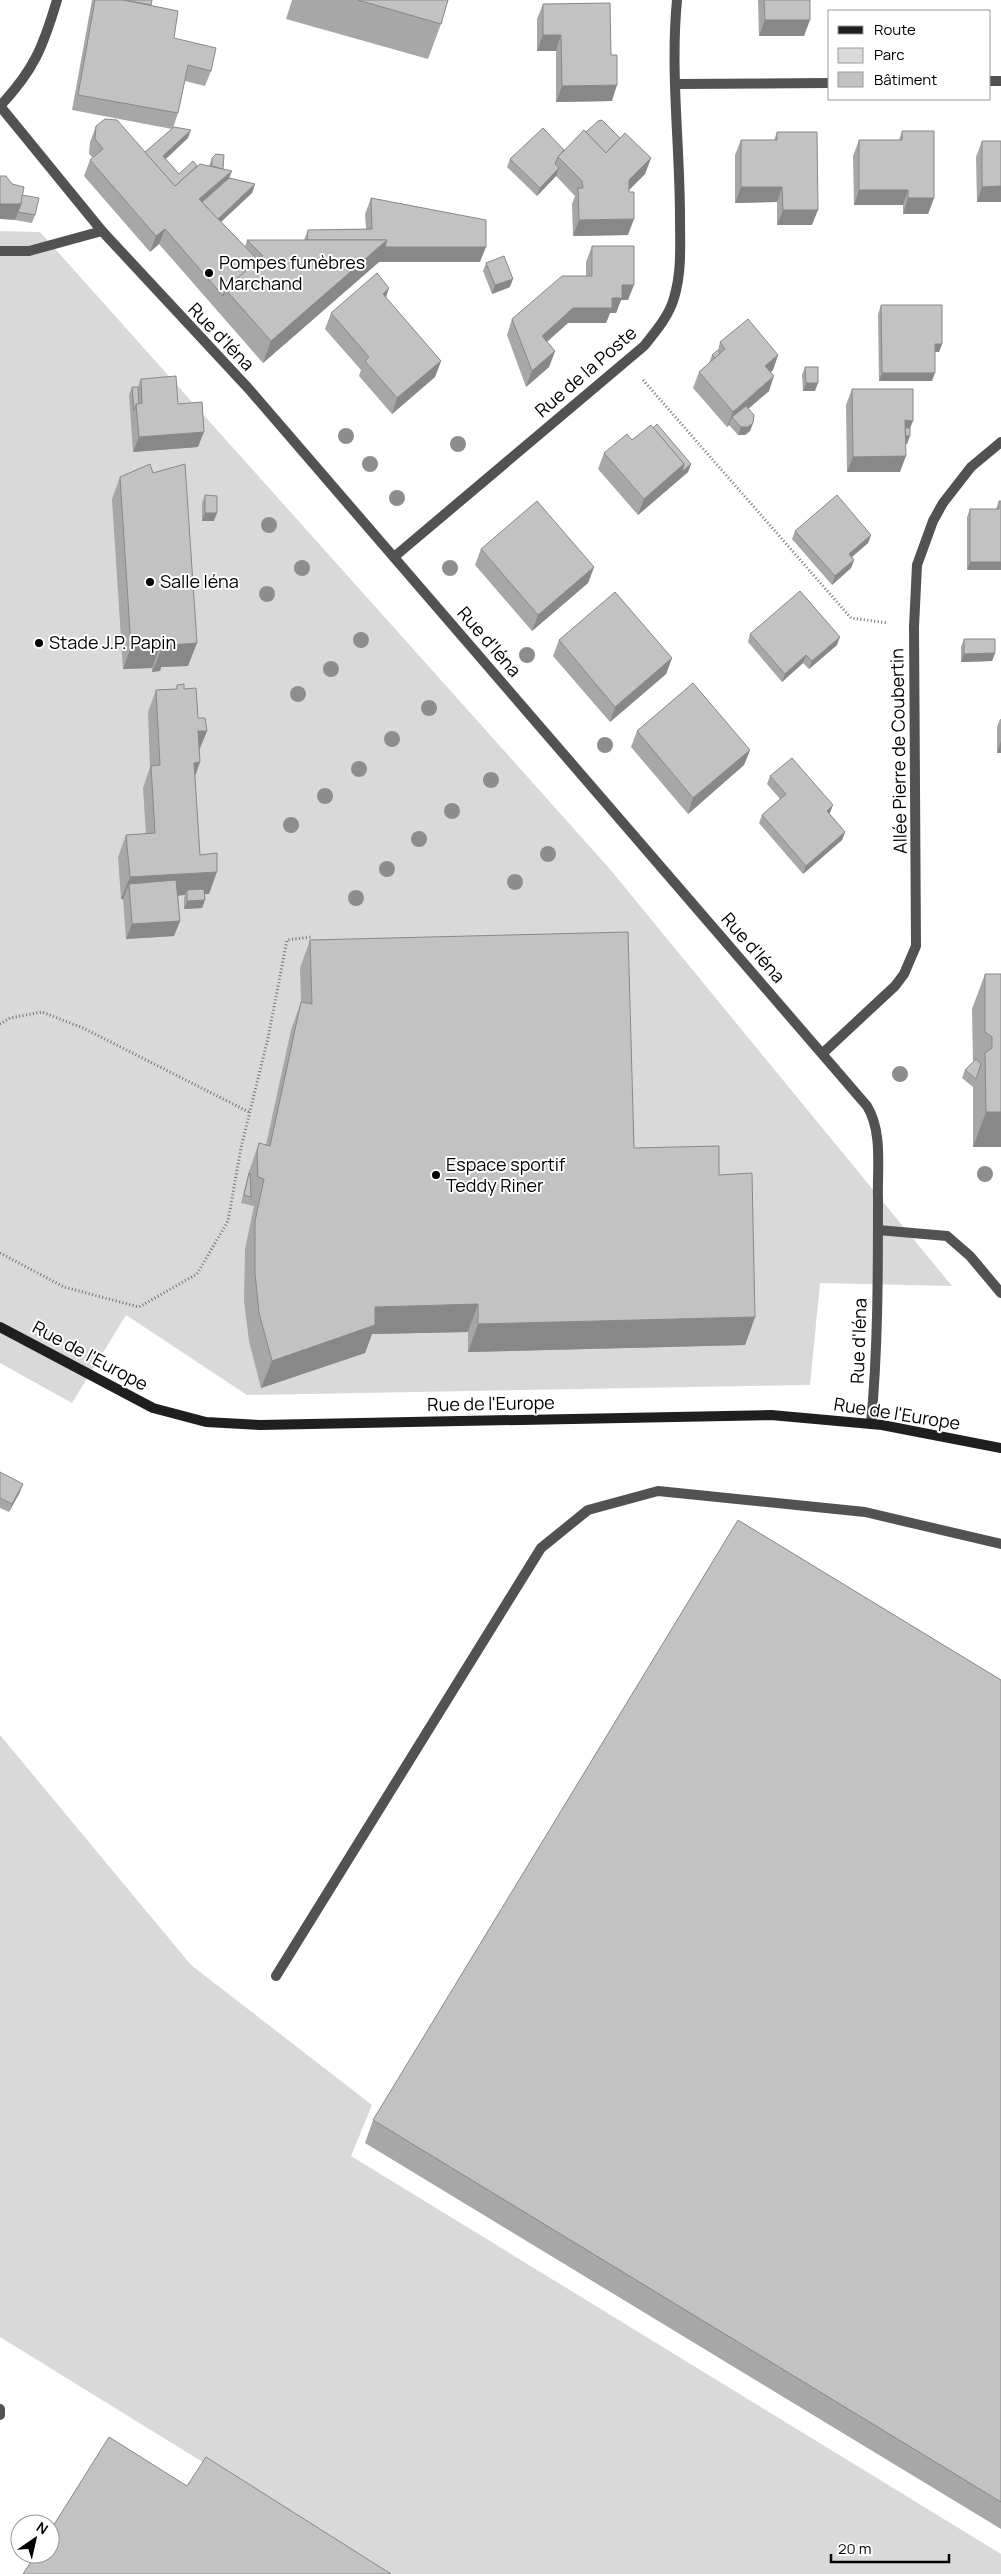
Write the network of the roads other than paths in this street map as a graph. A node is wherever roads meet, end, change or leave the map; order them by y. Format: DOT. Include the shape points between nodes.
graph roads {
  1 [pos="57,0"];
  2 [pos="678,0"];
  3 [pos="828,83"];
  4 [pos="675,84"];
  5 [pos="0,106"];
  6 [pos="102,231"];
  7 [pos="0,251"];
  8 [pos="1001,442"];
  9 [pos="394,557"];
  10 [pos="823,1053"];
  11 [pos="878,1230"];
  12 [pos="1001,1294"];
  13 [pos="0,1327"];
  14 [pos="871,1424"];
  15 [pos="1001,1448"];
  16 [pos="1001,1544"];
  17 [pos="276,1976"];
  18 [pos="0,2409"];
  19 [pos="0,2415"];
  1 -- 5 [label="street" via="36,60 22,83"];
  2 -- 4 [label="street, Rue de la Poste"];
  3 -- 4 [label="street"];
  4 -- 9 [label="street, Rue de la Poste" via="680,193 678,274 674,298 662,324 644,346"];
  5 -- 6 [label="street, Rue d'Iéna"];
  6 -- 7 [label="street" via="29,251"];
  6 -- 9 [label="street, Rue d'Iéna" via="248,388"];
  8 -- 10 [label="street, Allée Pierre de Coubertin" via="971,467 943,503 917,565 914,627 916,946 908,968 895,986"];
  9 -- 10 [label="street, Rue d'Iéna"];
  10 -- 11 [label="street, Rue d'Iéna" via="861,1097 874,1122"];
  11 -- 12 [label="street" via="947,1236 970,1256"];
  11 -- 14 [label="street, Rue d'Iéna" via="876,1376"];
  13 -- 14 [label="street, Rue de l'Europe" via="153,1408 206,1422 270,1425 771,1414"];
  14 -- 15 [label="street, Rue de l'Europe"];
  16 -- 17 [label="street" via="865,1512 658,1491 588,1510 541,1548"];
  18 -- 19 [label="street"];
}
